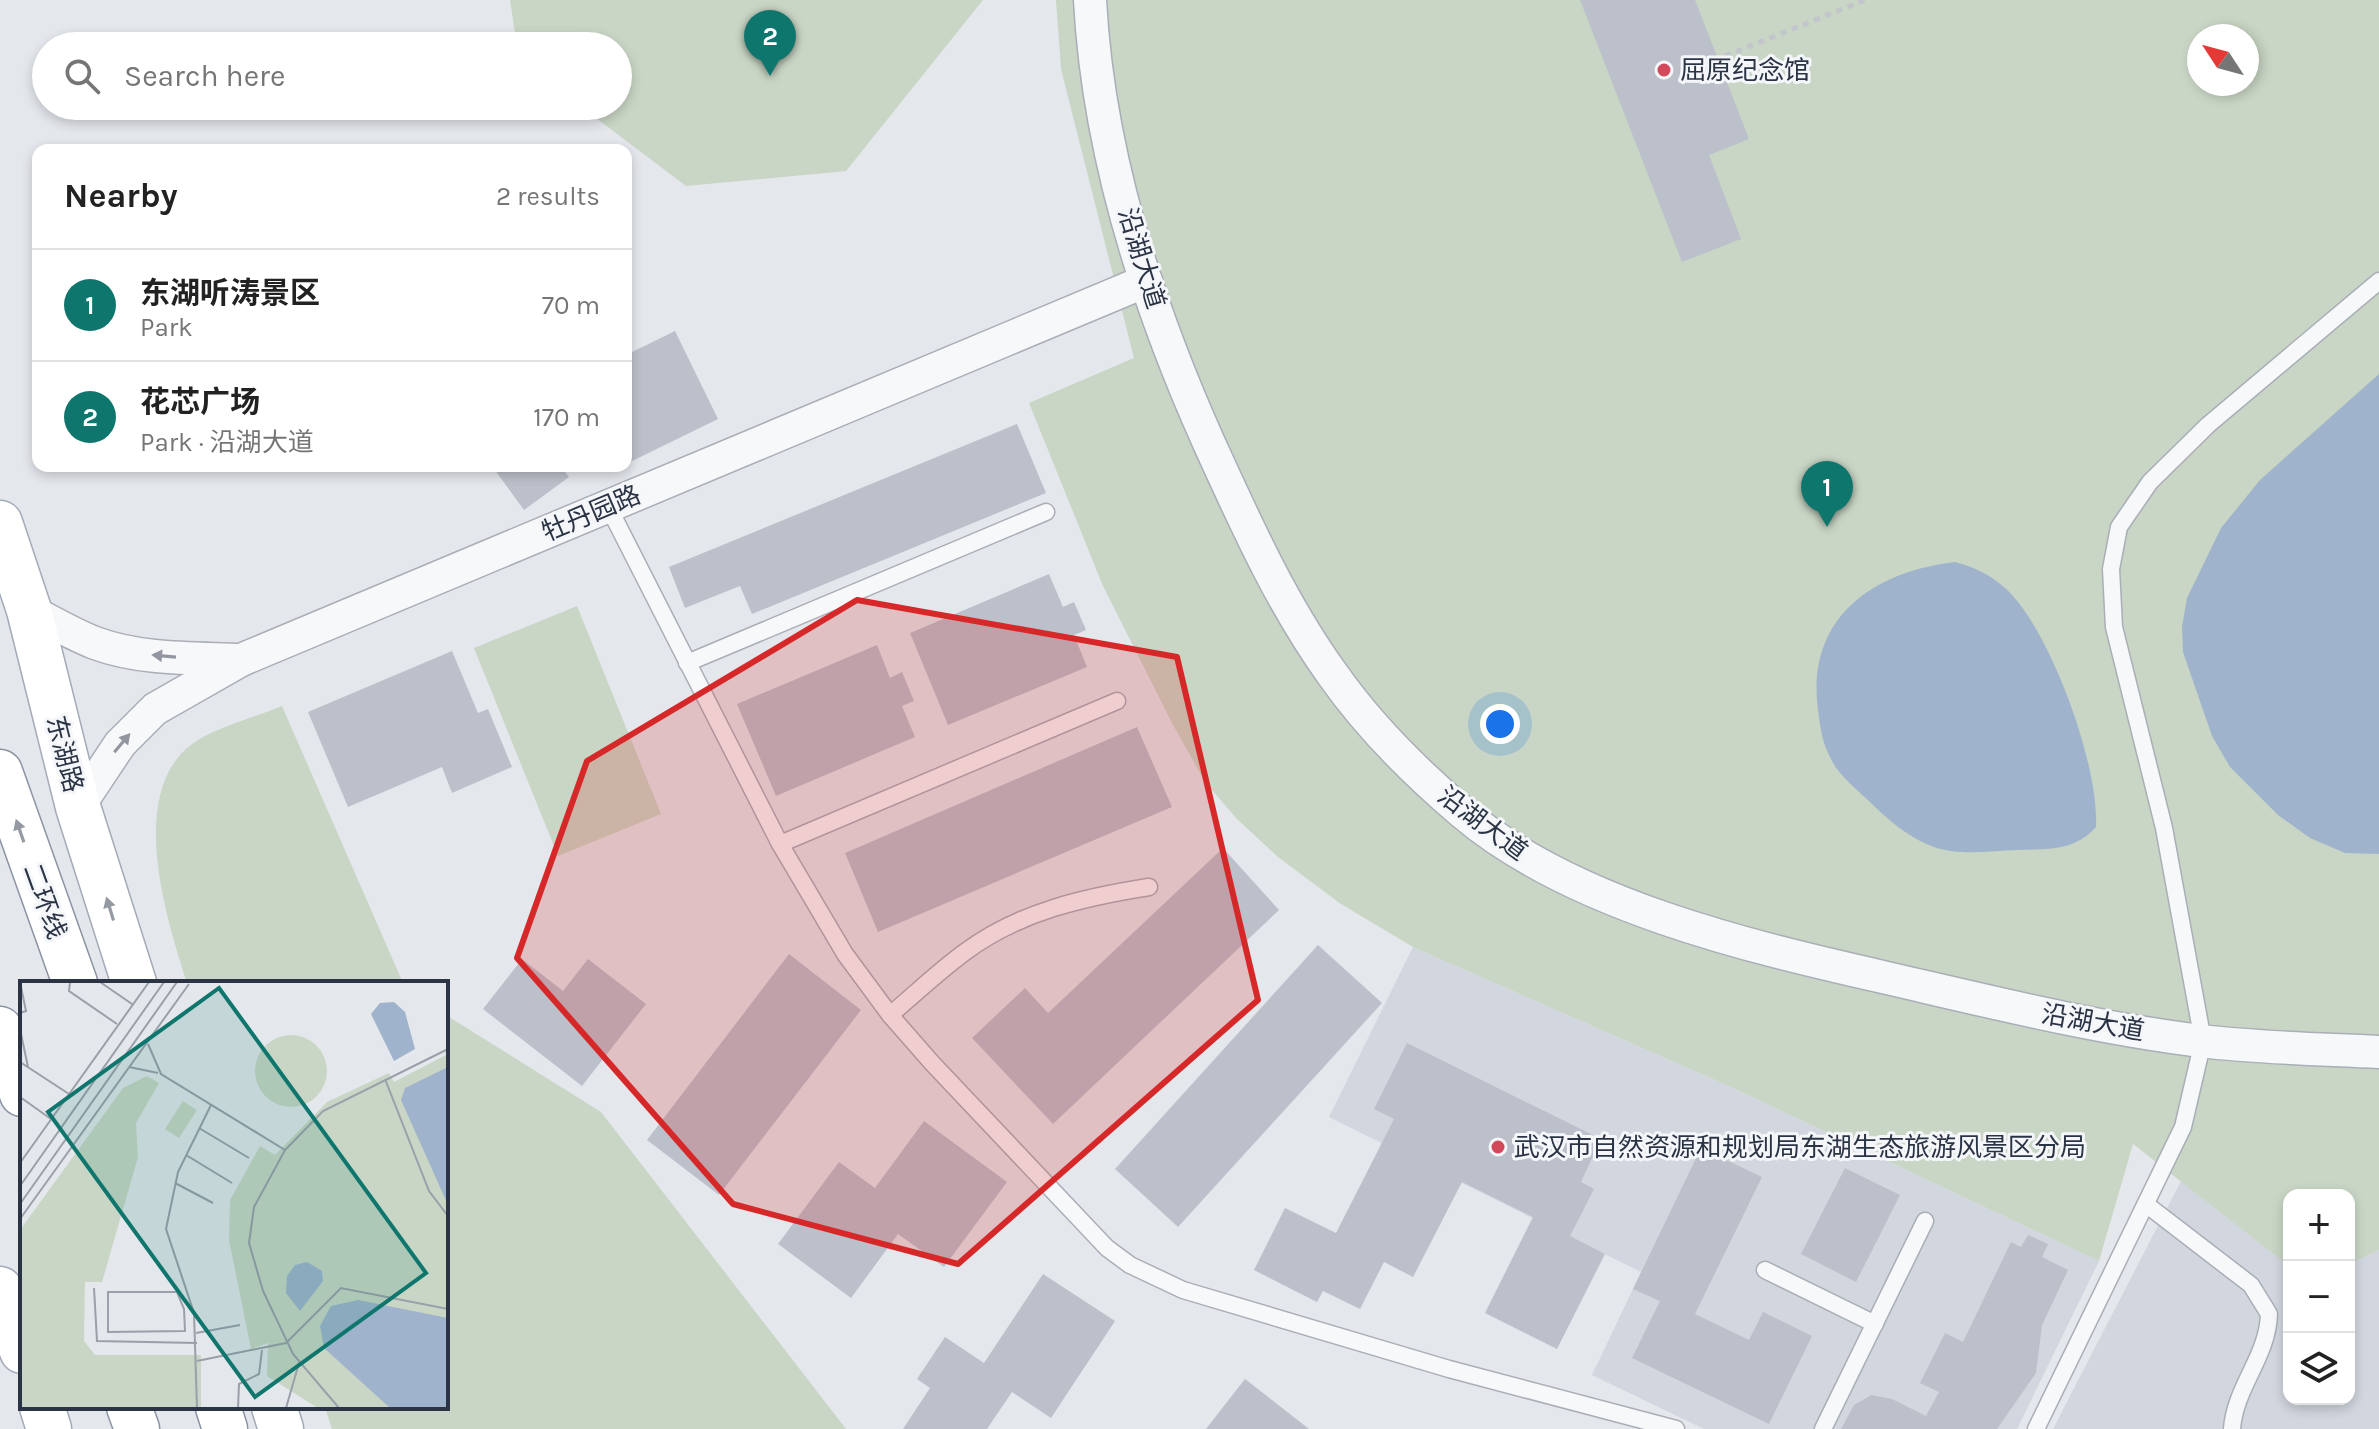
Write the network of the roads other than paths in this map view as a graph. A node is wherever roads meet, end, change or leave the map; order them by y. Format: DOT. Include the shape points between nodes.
graph roads {
  1 [pos="1090,0"];
  2 [pos="1146,281"];
  3 [pos="2379,281"];
  4 [pos="608,506"];
  5 [pos="1046,512"];
  6 [pos="0,523"];
  7 [pos="29,610"];
  8 [pos="241,660"];
  9 [pos="687,663"];
  10 [pos="1117,701"];
  11 [pos="0,772"];
  12 [pos="78,807"];
  13 [pos="780,844"];
  14 [pos="1149,887"];
  15 [pos="74,981"];
  16 [pos="133,981"];
  17 [pos="890,1015"];
  18 [pos="0,1029"];
  19 [pos="2203,1041"];
  20 [pos="2376,1059"];
  21 [pos="20,1088"];
  22 [pos="2147,1205"];
  23 [pos="1925,1221"];
  24 [pos="1765,1270"];
  25 [pos="0,1289"];
  26 [pos="1875,1324"];
  27 [pos="20,1345"];
  28 [pos="43,1409"];
  29 [pos="130,1409"];
  30 [pos="219,1409"];
  31 [pos="275,1409"];
  32 [pos="49,1429"];
  33 [pos="137,1429"];
  34 [pos="225,1429"];
  35 [pos="281,1429"];
  36 [pos="1676,1429"];
  37 [pos="1823,1429"];
  38 [pos="2036,1429"];
  39 [pos="2232,1429"];
  1 -- 2 [label="street, 沿湖大道" via="1104,110"];
  2 -- 4 [label="street, 牡丹园路"];
  2 -- 19 [label="street, 沿湖大道" via="1233,496 1302,627 1334,678 1464,814 1557,875 1760,947 2041,1012"];
  3 -- 19 [label="lane" via="2208,425 2150,482 2119,527 2111,569 2114,627 2164,828"];
  4 -- 8 [label="street, 牡丹园路"];
  4 -- 9 [label="lane"];
  5 -- 9 [label="lane"];
  6 -- 7 [label="main road, 东湖路"];
  8 -- 7 [label="street, 牡丹园路, one-way" via="116,649"];
  7 -- 12 [label="main road, 东湖路"];
  12 -- 8 [label="street, one-way" via="120,744 155,709"];
  9 -- 13 [label="lane"];
  10 -- 13 [label="lane"];
  15 -- 11 [label="main road, 二环线, one-way"];
  16 -- 12 [label="main road, 东湖路, one-way"];
  13 -- 17 [label="lane" via="845,954"];
  14 -- 17 [label="lane" via="1057,907 1007,927 967,950"];
  17 -- 36 [label="lane" via="1079,1222 1130,1265 1183,1290"];
  18 -- 21 [label="main road"];
  19 -- 20 [label="street, 沿湖大道"];
  19 -- 22 [label="lane" via="2183,1127"];
  22 -- 38 [label="lane"];
  22 -- 39 [label="lane" via="2251,1285 2269,1314 2263,1349 2239,1396"];
  23 -- 26 [label="lane"];
  24 -- 26 [label="lane"];
  25 -- 27 [label="main road"];
  26 -- 37 [label="lane"];
  28 -- 32 [label="main road"];
  29 -- 33 [label="main road"];
  30 -- 34 [label="main road"];
  31 -- 35 [label="main road"];
}
